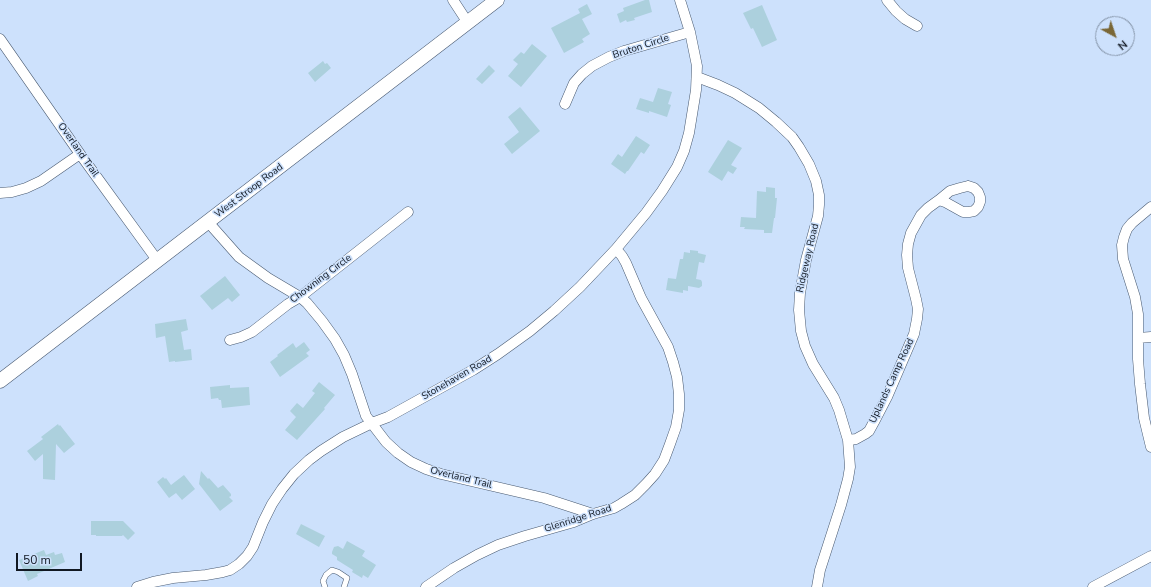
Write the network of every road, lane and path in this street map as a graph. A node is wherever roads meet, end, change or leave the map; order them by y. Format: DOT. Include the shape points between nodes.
graph roads {
  1 [pos="453,0"];
  2 [pos="497,0"];
  3 [pos="680,0"];
  4 [pos="887,0"];
  5 [pos="468,23"];
  6 [pos="917,26"];
  7 [pos="690,32"];
  8 [pos="0,39"];
  9 [pos="697,77"];
  10 [pos="564,104"];
  11 [pos="80,154"];
  12 [pos="0,193"];
  13 [pos="939,200"];
  14 [pos="1151,207"];
  15 [pos="408,212"];
  16 [pos="208,222"];
  17 [pos="616,249"];
  18 [pos="157,260"];
  19 [pos="300,298"];
  20 [pos="1138,338"];
  21 [pos="1151,338"];
  22 [pos="230,340"];
  23 [pos="0,381"];
  24 [pos="372,423"];
  25 [pos="848,440"];
  26 [pos="1151,447"];
  27 [pos="593,514"];
  28 [pos="1151,556"];
  29 [pos="137,587"];
  30 [pos="326,587"];
  31 [pos="344,587"];
  32 [pos="426,587"];
  33 [pos="817,587"];
  34 [pos="1093,587"];
  1 -- 5 [label="street"];
  2 -- 5 [label="main road, West Stroop Road"];
  3 -- 7 [label="street"];
  4 -- 6 [label="street" via="900,15"];
  5 -- 16 [label="main road, West Stroop Road"];
  7 -- 9 [label="street"];
  7 -- 10 [label="street, Bruton Circle" via="624,51 592,66 574,83"];
  8 -- 11 [label="street, Overland Trail"];
  9 -- 17 [label="street, Stonehaven Road" via="684,151 651,207"];
  9 -- 25 [label="street, Ridgeway Road" via="735,93 759,108 792,137 809,164 816,181 820,205 800,293 801,331 813,364 840,410"];
  11 -- 12 [label="street" via="41,181 26,188"];
  11 -- 18 [label="street, Overland Trail"];
  13 -- 25 [label="street, Uplands Camp Road" via="921,215 911,232 908,244 908,268 918,309 914,334 875,420 865,434"];
  14 -- 20 [label="street" via="1132,222 1122,246 1123,259 1138,314"];
  15 -- 19 [label="street, Chowning Circle"];
  16 -- 18 [label="main road, West Stroop Road"];
  16 -- 19 [label="street, Overland Trail" via="239,257"];
  17 -- 24 [label="street, Stonehaven Road" via="554,311 498,354 435,392"];
  17 -- 27 [label="street, Glenridge Road" via="626,263 641,298 668,348 677,377 679,410 676,427 664,460 655,474 635,495 614,508"];
  18 -- 23 [label="main road, West Stroop Road"];
  19 -- 22 [label="street, Chowning Circle" via="288,304 252,332"];
  19 -- 24 [label="street, Overland Trail" via="307,303 335,339 352,374 366,416"];
  20 -- 21 [label="street"];
  20 -- 26 [label="street" via="1144,418"];
  24 -- 27 [label="street, Overland Trail" via="398,453 426,470 544,498"];
  24 -- 29 [label="street, Stonehaven Road" via="321,451 294,474 272,504 253,547 239,564 223,572 173,578"];
  25 -- 33 [label="street, Ridgeway Road" via="848,479"];
  27 -- 32 [label="street, Glenridge Road" via="477,555"];
  28 -- 34 [label="street"];
  30 -- 31 [label="lane" via="326,575 332,570 347,578"];
}
